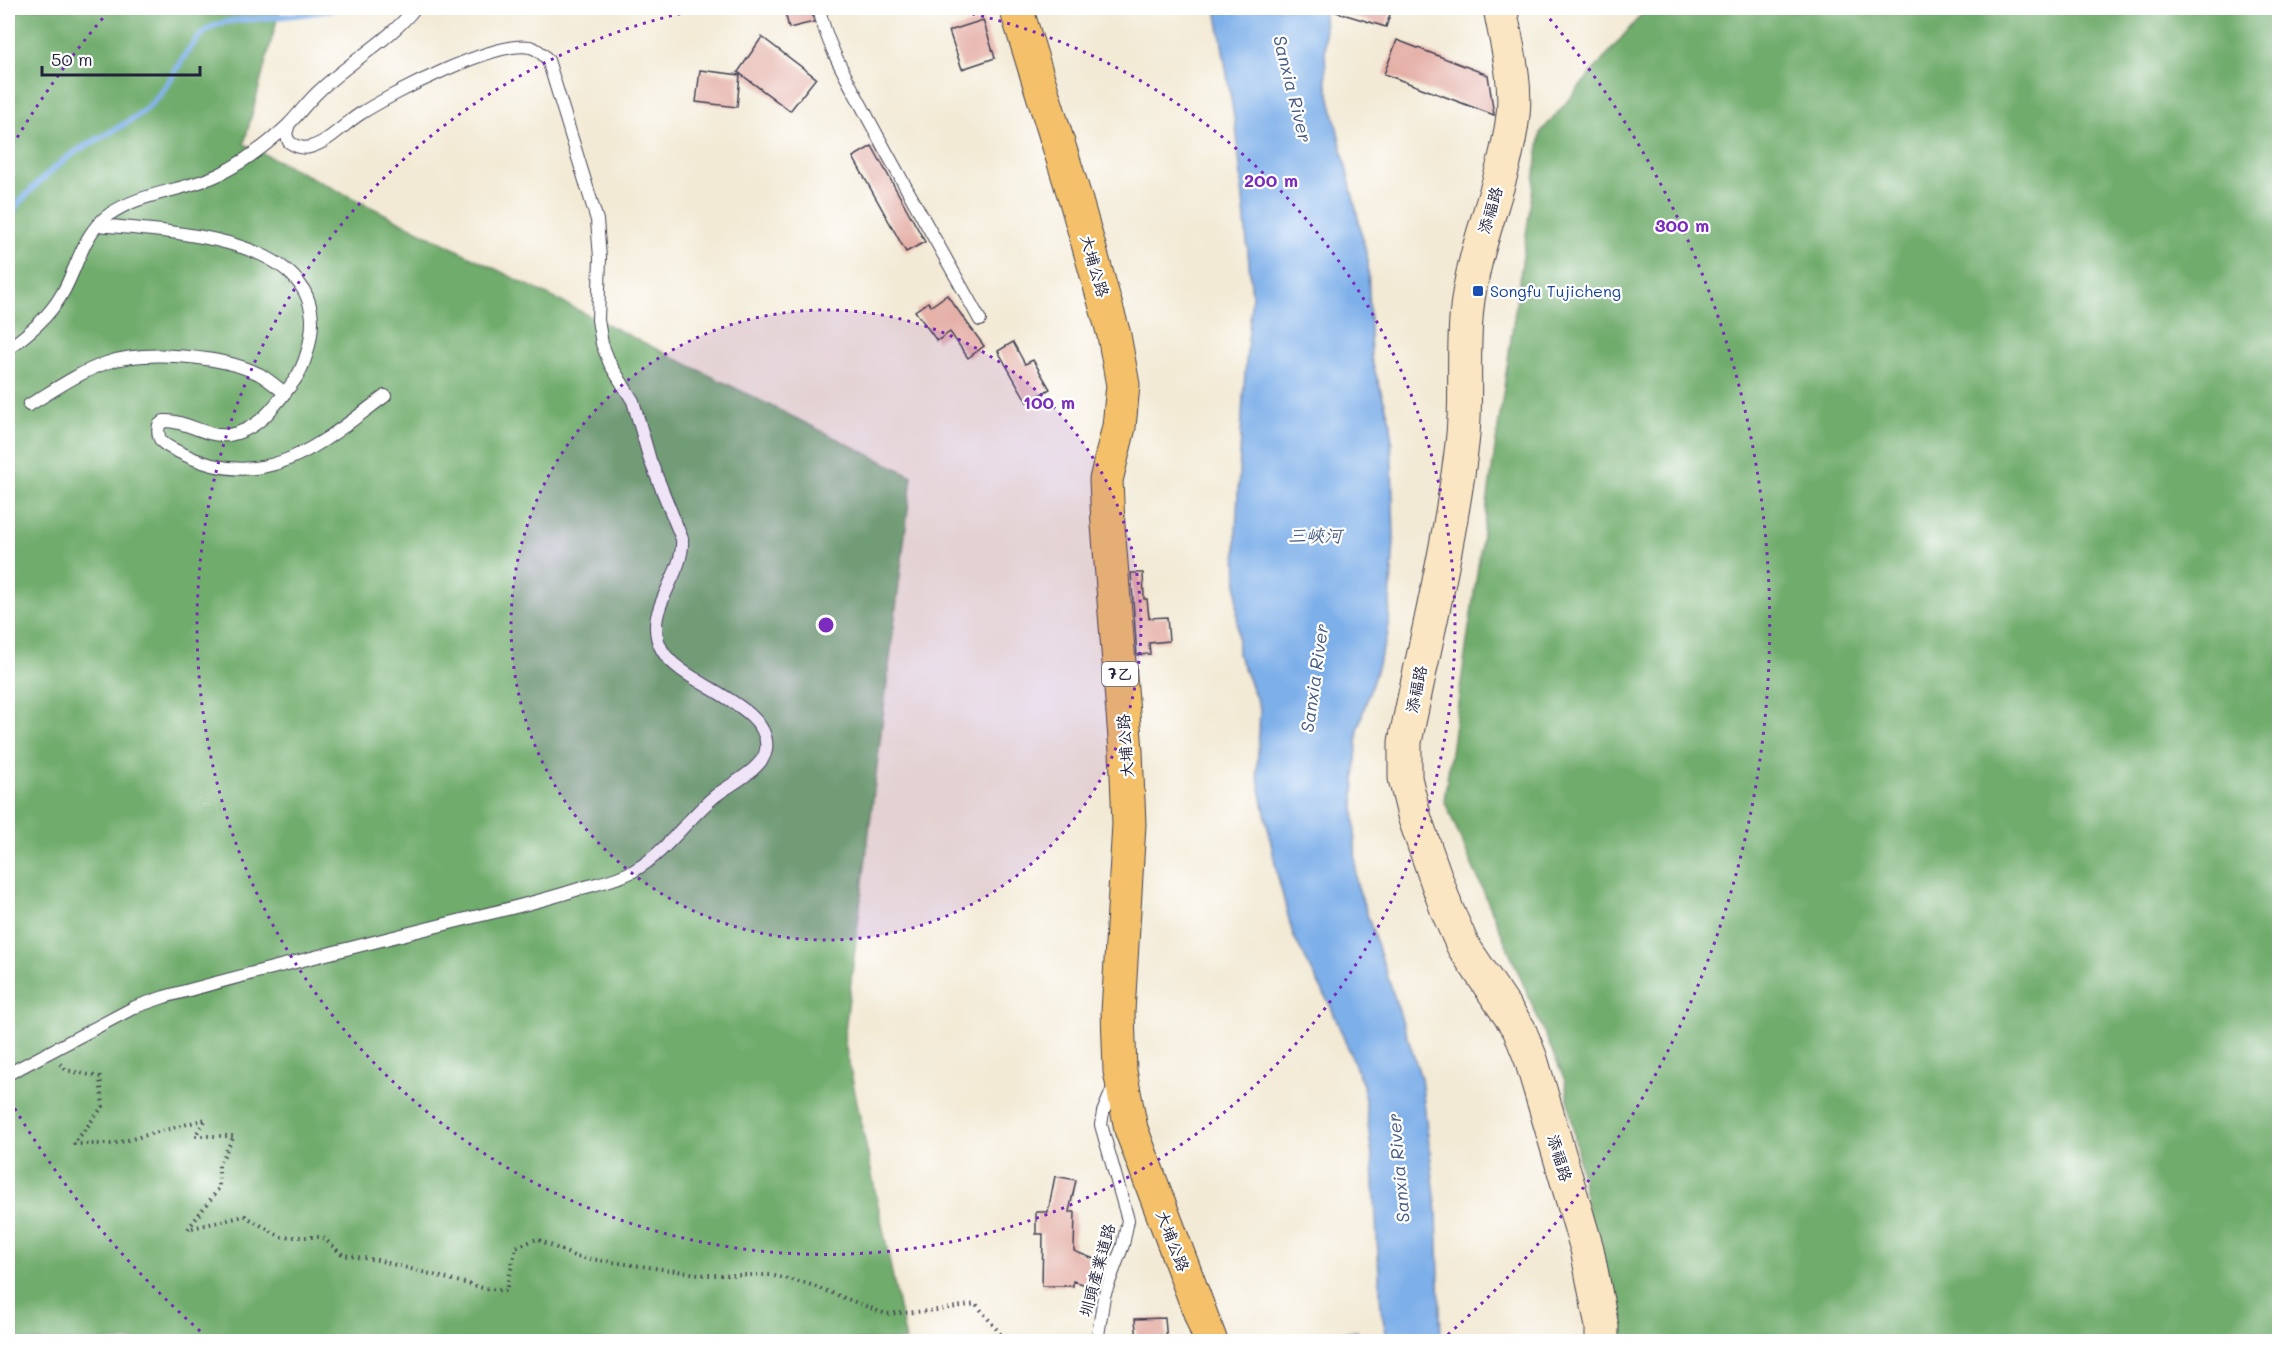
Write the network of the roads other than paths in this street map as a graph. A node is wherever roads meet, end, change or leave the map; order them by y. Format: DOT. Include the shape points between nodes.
graph roads {
  1 [pos="415,8"];
  2 [pos="819,8"];
  3 [pos="1016,8"];
  4 [pos="1500,8"];
  5 [pos="289,124"];
  6 [pos="99,225"];
  7 [pos="980,320"];
  8 [pos="8,349"];
  9 [pos="285,393"];
  10 [pos="385,396"];
  11 [pos="29,405"];
  12 [pos="1120,1071"];
  13 [pos="8,1074"];
  14 [pos="1203,1335"];
  15 [pos="1097,1341"];
  16 [pos="1602,1341"];
  1 -- 5 [label="lane" via="378,45 320,90"];
  2 -- 7 [label="lane" via="832,50"];
  3 -- 12 [label="main road, 大埔公路 / 7乙" via="1080,213 1114,335 1123,385 1119,427 1106,480 1129,824 1118,1012"];
  4 -- 16 [label="street, 添福路" via="1514,113 1468,300 1463,441 1405,742 1405,778 1415,819 1463,946 1519,1029 1531,1059 1587,1249"];
  5 -- 6 [label="lane" via="219,174 139,200 107,216"];
  5 -- 13 [label="lane" via="289,142 309,147 405,88 498,50 529,47 548,60 597,220 598,320 602,344 633,401 650,460 682,539 683,551 660,608 656,636 662,650 685,673 753,718 765,736 766,750 755,768 709,801 644,865 620,877 135,1006"];
  6 -- 8 [label="lane" via="51,312"];
  6 -- 9 [label="lane" via="201,237 240,246 269,258 299,282 311,305 312,336 297,376"];
  9 -- 10 [label="lane" via="251,428 230,435 214,435 181,422 164,421 157,433 162,443 190,458 229,469 253,469 315,448"];
  9 -- 11 [label="lane" via="259,374 238,367 186,356 147,355 107,362"];
  12 -- 14 [label="main road, 大埔公路 / 7乙" via="1131,1129"];
  12 -- 15 [label="lane, 圳頭產業道路" via="1101,1125 1128,1221 1104,1296"];
}
